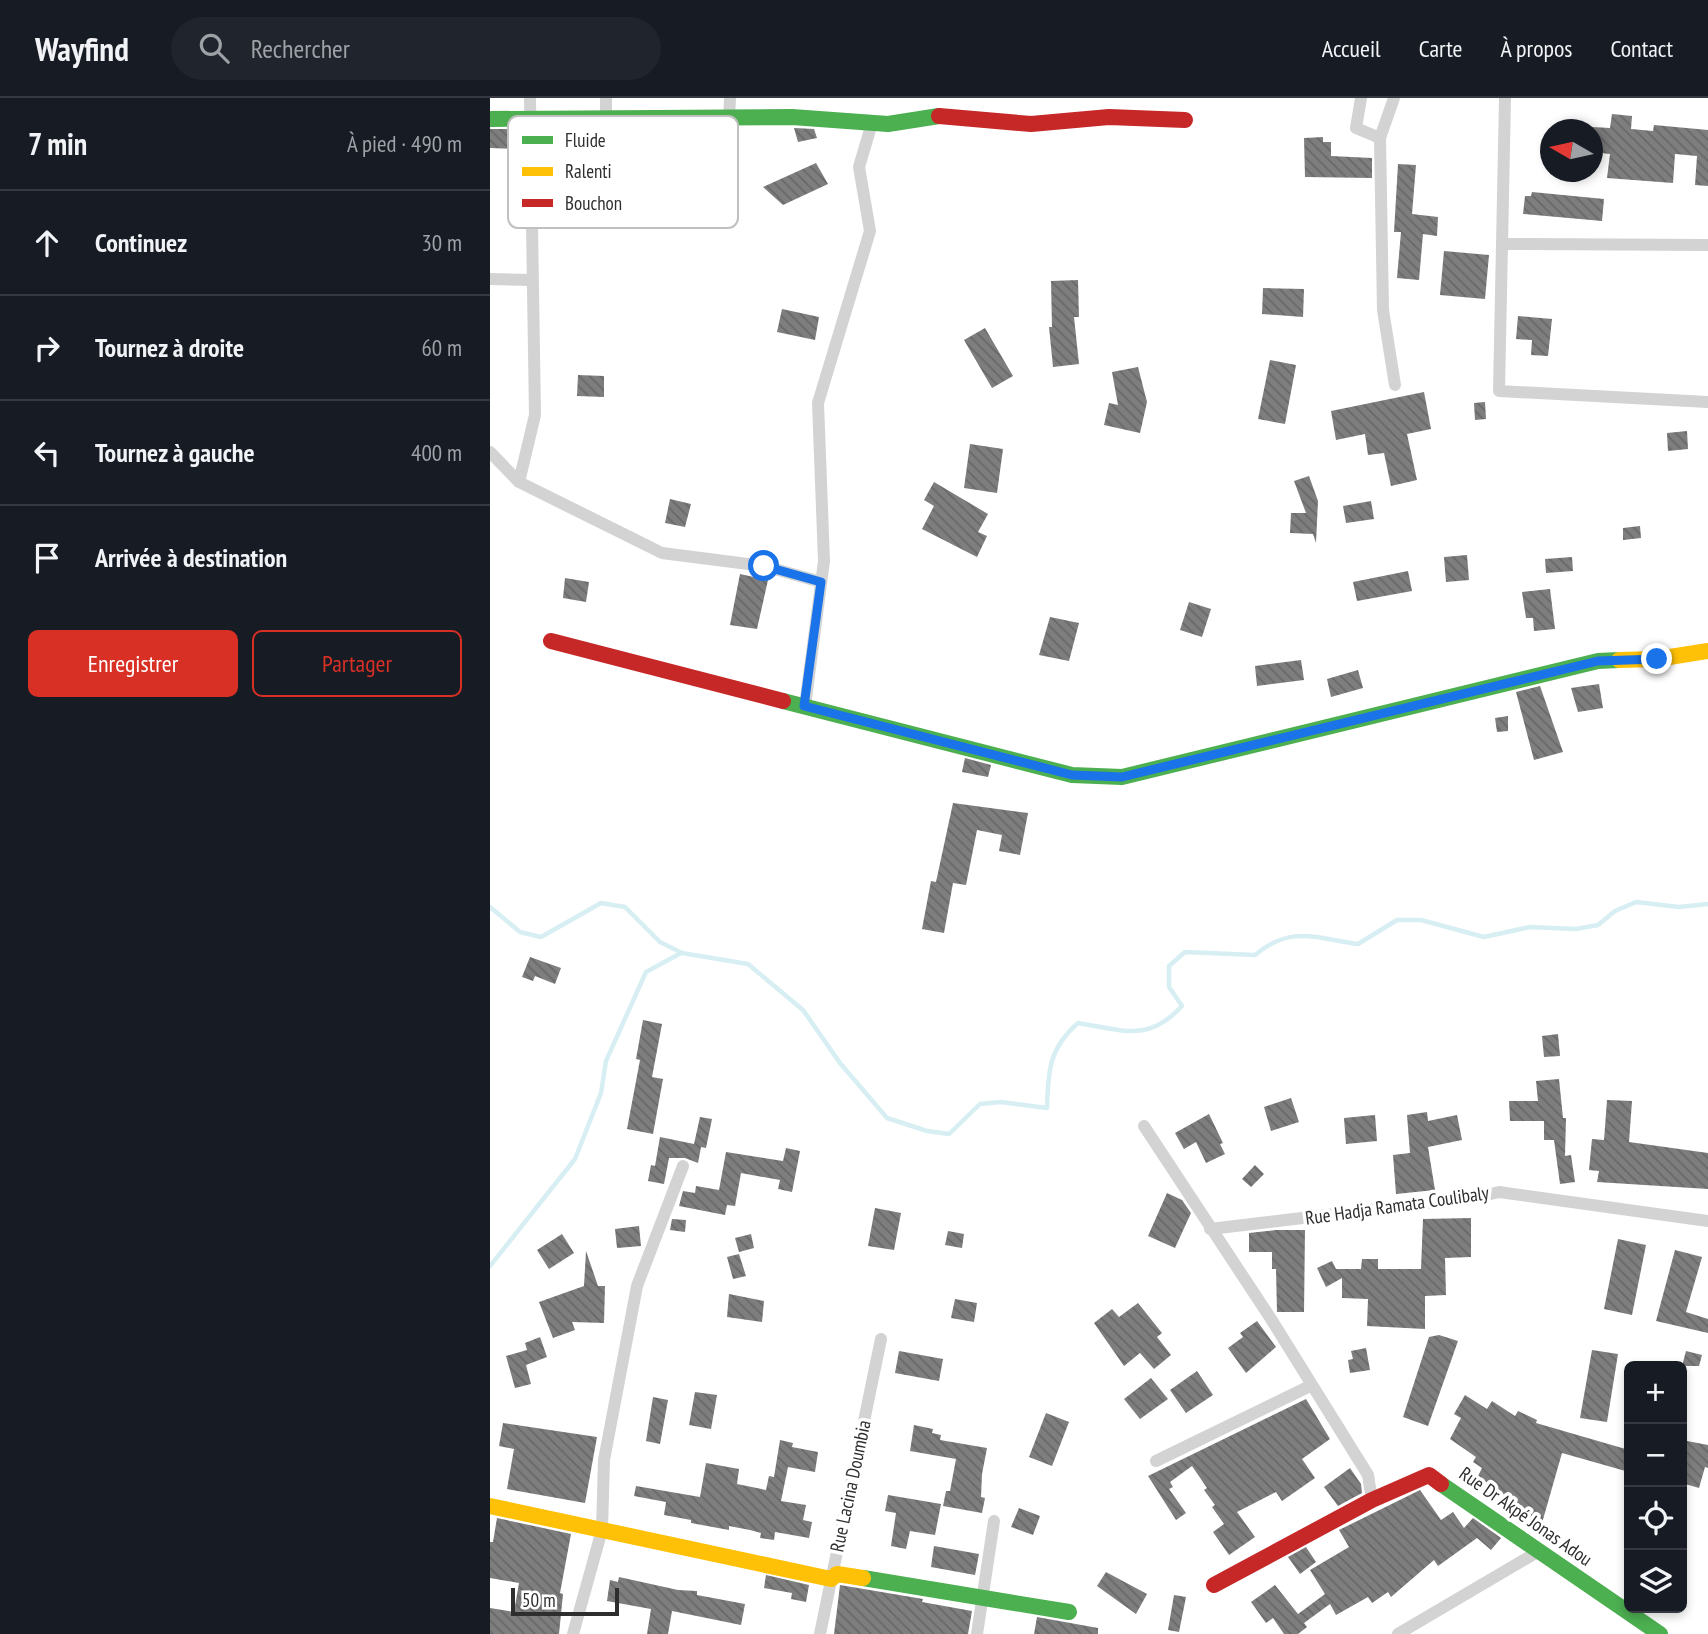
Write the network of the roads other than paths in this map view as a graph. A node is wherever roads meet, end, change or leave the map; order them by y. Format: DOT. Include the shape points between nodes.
graph roads {
  1 [pos="530,98"];
  2 [pos="606,98"];
  3 [pos="730,98"];
  4 [pos="1361,98"];
  5 [pos="1394,98"];
  6 [pos="1505,98"];
  7 [pos="530,116"];
  8 [pos="606,116"];
  9 [pos="729,116"];
  10 [pos="490,119"];
  11 [pos="508,119"];
  12 [pos="738,120"];
  13 [pos="1185,120"];
  14 [pos="872,122"];
  15 [pos="1380,138"];
  16 [pos="531,228"];
  17 [pos="1502,244"];
  18 [pos="1708,245"];
  19 [pos="490,279"];
  20 [pos="532,280"];
  21 [pos="1395,385"];
  22 [pos="1708,402"];
  23 [pos="490,452"];
  24 [pos="519,482"];
  25 [pos="821,582"];
  26 [pos="551,641"];
  27 [pos="1708,651"];
  28 [pos="804,706"];
  29 [pos="1143,1126"];
  30 [pos="683,1166"];
  31 [pos="1708,1221"];
  32 [pos="1210,1228"];
  33 [pos="881,1339"];
  34 [pos="1312,1385"];
  35 [pos="1156,1461"];
  36 [pos="1372,1500"];
  37 [pos="490,1506"];
  38 [pos="994,1521"];
  39 [pos="602,1530"];
  40 [pos="1539,1551"];
  41 [pos="831,1579"];
  42 [pos="1214,1585"];
  43 [pos="982,1598"];
  44 [pos="1069,1612"];
  45 [pos="573,1634"];
  46 [pos="820,1634"];
  47 [pos="977,1634"];
  48 [pos="1398,1634"];
  49 [pos="1660,1634"];
  1 -- 7 [label="street"];
  2 -- 8 [label="street"];
  3 -- 9 [label="street"];
  4 -- 15 [label="street" via="1356,128"];
  5 -- 15 [label="street"];
  6 -- 17 [label="street"];
  10 -- 11 [label="street"];
  12 -- 14 [label="street"];
  13 -- 14 [label="street" via="1109,117 1031,124 946,115"];
  14 -- 25 [label="street" via="859,167 870,231 818,403"];
  15 -- 21 [label="street" via="1383,310"];
  16 -- 20 [label="street"];
  17 -- 18 [label="street"];
  17 -- 22 [label="street" via="1499,391"];
  19 -- 20 [label="street"];
  20 -- 24 [label="street" via="535,415"];
  23 -- 24 [label="street"];
  24 -- 25 [label="street" via="662,552 764,566"];
  25 -- 28 [label="street"];
  26 -- 28 [label="street"];
  27 -- 28 [label="street" via="1598,661 1122,777 1072,775"];
  29 -- 32 [label="street"];
  30 -- 39 [label="street" via="637,1286 604,1460"];
  31 -- 32 [label="street, Rue Hadja Ramata Coulibaly" via="1499,1192"];
  32 -- 34 [label="street"];
  33 -- 41 [label="street, Rue Lacina Doumbia"];
  34 -- 35 [label="street"];
  34 -- 36 [label="street" via="1368,1475"];
  36 -- 40 [label="street, Rue Dr Akpé Jonas Adou" via="1429,1475"];
  36 -- 42 [label="street, Rue Dr Akpé Jonas Adou"];
  37 -- 39 [label="street" via="536,1512"];
  38 -- 43 [label="street"];
  39 -- 41 [label="street"];
  39 -- 45 [label="street"];
  40 -- 48 [label="street"];
  40 -- 49 [label="street, Rue Dr Akpé Jonas Adou"];
  41 -- 43 [label="street" via="837,1574"];
  41 -- 46 [label="street, Rue Lacina Doumbia"];
  43 -- 44 [label="street"];
  43 -- 47 [label="street"];
}
